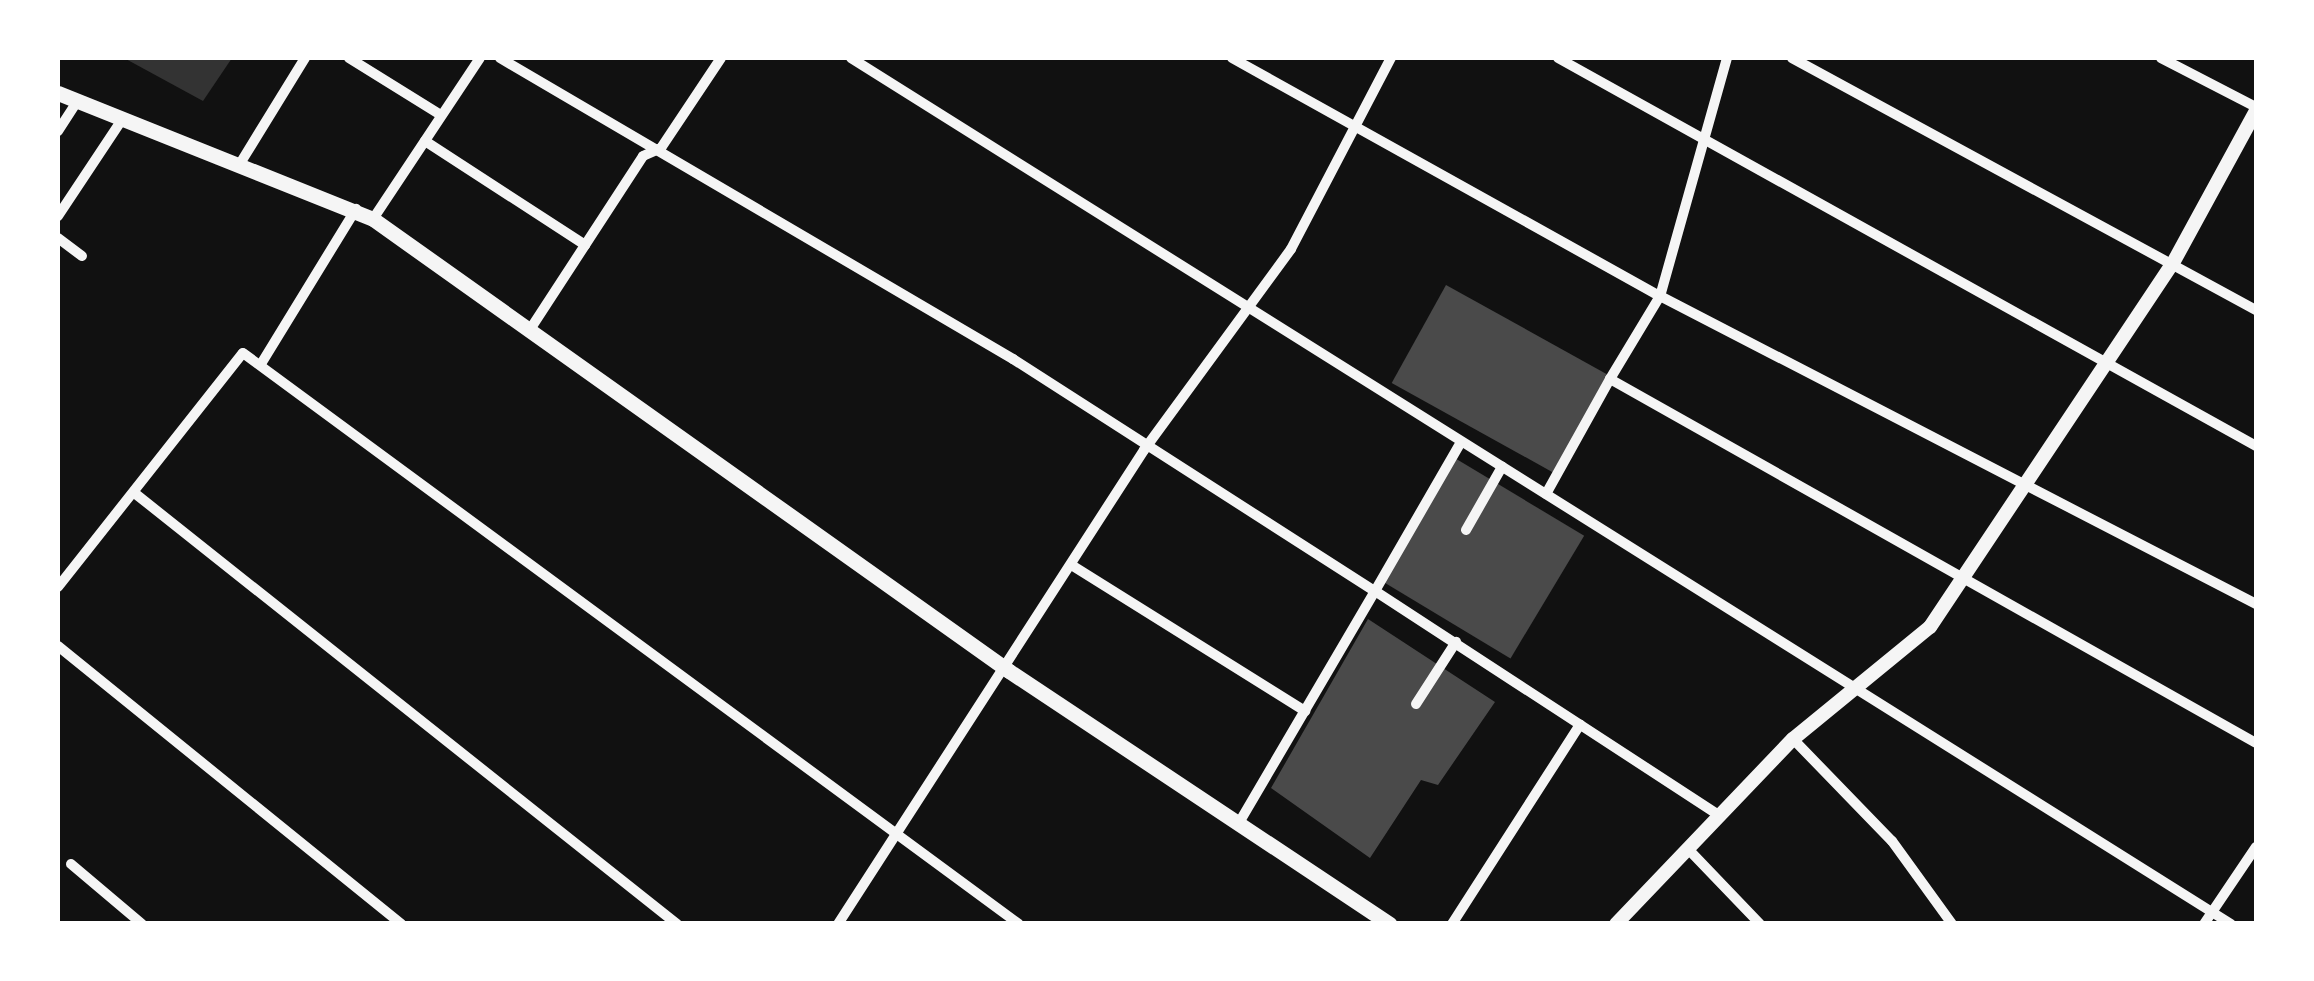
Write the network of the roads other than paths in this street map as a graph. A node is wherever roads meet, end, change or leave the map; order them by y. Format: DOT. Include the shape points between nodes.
graph roads {
  1 [pos="306,58"];
  2 [pos="349,58"];
  3 [pos="480,58"];
  4 [pos="502,58"];
  5 [pos="722,58"];
  6 [pos="852,58"];
  7 [pos="1232,58"];
  8 [pos="1391,58"];
  9 [pos="1558,58"];
  10 [pos="1727,58"];
  11 [pos="1792,58"];
  12 [pos="2161,58"];
  13 [pos="58,93"];
  14 [pos="78,102"];
  15 [pos="2256,109"];
  16 [pos="441,115"];
  17 [pos="121,121"];
  18 [pos="1355,123"];
  19 [pos="58,132"];
  20 [pos="425,140"];
  21 [pos="1701,142"];
  22 [pos="660,148"];
  23 [pos="241,162"];
  24 [pos="356,210"];
  25 [pos="58,216"];
  26 [pos="373,219"];
  27 [pos="58,238"];
  28 [pos="585,245"];
  29 [pos="82,256"];
  30 [pos="2173,263"];
  31 [pos="1660,296"];
  32 [pos="1244,308"];
  33 [pos="2256,310"];
  34 [pos="531,328"];
  35 [pos="261,364"];
  36 [pos="2106,366"];
  37 [pos="1610,379"];
  38 [pos="1461,442"];
  39 [pos="2256,446"];
  40 [pos="1144,450"];
  41 [pos="1502,467"];
  42 [pos="2025,485"];
  43 [pos="1546,494"];
  44 [pos="137,495"];
  45 [pos="1466,530"];
  46 [pos="1073,566"];
  47 [pos="1964,579"];
  48 [pos="58,588"];
  49 [pos="1375,591"];
  50 [pos="2256,604"];
  51 [pos="1456,642"];
  52 [pos="58,646"];
  53 [pos="1010,671"];
  54 [pos="1861,686"];
  55 [pos="1416,704"];
  56 [pos="1305,711"];
  57 [pos="1580,725"];
  58 [pos="1792,738"];
  59 [pos="2256,743"];
  60 [pos="1719,815"];
  61 [pos="1239,823"];
  62 [pos="898,838"];
  63 [pos="2256,847"];
  64 [pos="1690,851"];
  65 [pos="71,864"];
  66 [pos="2212,912"];
  67 [pos="142,924"];
  68 [pos="401,924"];
  69 [pos="678,924"];
  70 [pos="838,924"];
  71 [pos="1019,924"];
  72 [pos="1390,924"];
  73 [pos="1452,924"];
  74 [pos="1616,924"];
  75 [pos="1760,924"];
  76 [pos="1952,924"];
  77 [pos="2204,924"];
  78 [pos="2231,924"];
  1 -- 23 [label="street"];
  2 -- 16 [label="street"];
  3 -- 16 [label="street"];
  4 -- 22 [label="street"];
  5 -- 22 [label="street"];
  6 -- 32 [label="street"];
  7 -- 18 [label="street"];
  8 -- 18 [label="street"];
  9 -- 21 [label="street"];
  10 -- 21 [label="street"];
  11 -- 30 [label="street"];
  12 -- 15 [label="street"];
  13 -- 14 [label="main road"];
  14 -- 17 [label="main road"];
  14 -- 19 [label="street"];
  15 -- 30 [label="main road"];
  16 -- 20 [label="street"];
  17 -- 23 [label="main road"];
  17 -- 25 [label="street"];
  18 -- 31 [label="street"];
  18 -- 32 [label="street" via="1291,249"];
  20 -- 26 [label="street"];
  20 -- 28 [label="street"];
  21 -- 31 [label="street"];
  21 -- 36 [label="street"];
  22 -- 28 [label="street" via="643,156"];
  22 -- 40 [label="street" via="1012,360"];
  23 -- 24 [label="main road"];
  24 -- 26 [label="main road"];
  24 -- 35 [label="street"];
  26 -- 34 [label="main road"];
  27 -- 29 [label="street"];
  28 -- 34 [label="street"];
  30 -- 33 [label="street"];
  30 -- 36 [label="main road"];
  31 -- 37 [label="street"];
  31 -- 42 [label="street"];
  32 -- 38 [label="street"];
  32 -- 40 [label="street"];
  34 -- 53 [label="main road"];
  35 -- 44 [label="street" via="243,353"];
  35 -- 62 [label="street"];
  36 -- 39 [label="street"];
  36 -- 42 [label="main road"];
  37 -- 43 [label="street"];
  37 -- 47 [label="street"];
  38 -- 41 [label="street"];
  38 -- 49 [label="street"];
  40 -- 46 [label="street"];
  40 -- 49 [label="street"];
  41 -- 43 [label="street"];
  41 -- 45 [label="street"];
  42 -- 47 [label="main road"];
  42 -- 50 [label="street"];
  43 -- 54 [label="street"];
  44 -- 48 [label="street"];
  44 -- 69 [label="street"];
  46 -- 53 [label="street"];
  46 -- 56 [label="street"];
  47 -- 54 [label="main road" via="1930,627"];
  47 -- 59 [label="street"];
  49 -- 51 [label="street"];
  49 -- 56 [label="street"];
  51 -- 55 [label="street"];
  51 -- 57 [label="street"];
  52 -- 68 [label="street"];
  53 -- 61 [label="main road"];
  53 -- 62 [label="street"];
  54 -- 58 [label="main road"];
  54 -- 66 [label="street"];
  56 -- 61 [label="street"];
  57 -- 60 [label="street"];
  57 -- 73 [label="street"];
  58 -- 60 [label="main road"];
  58 -- 76 [label="street" via="1892,841"];
  60 -- 64 [label="main road"];
  61 -- 72 [label="main road"];
  62 -- 70 [label="street"];
  62 -- 71 [label="street"];
  63 -- 66 [label="street"];
  64 -- 74 [label="main road"];
  64 -- 75 [label="street"];
  65 -- 67 [label="street"];
  66 -- 77 [label="street"];
  66 -- 78 [label="street"];
}
